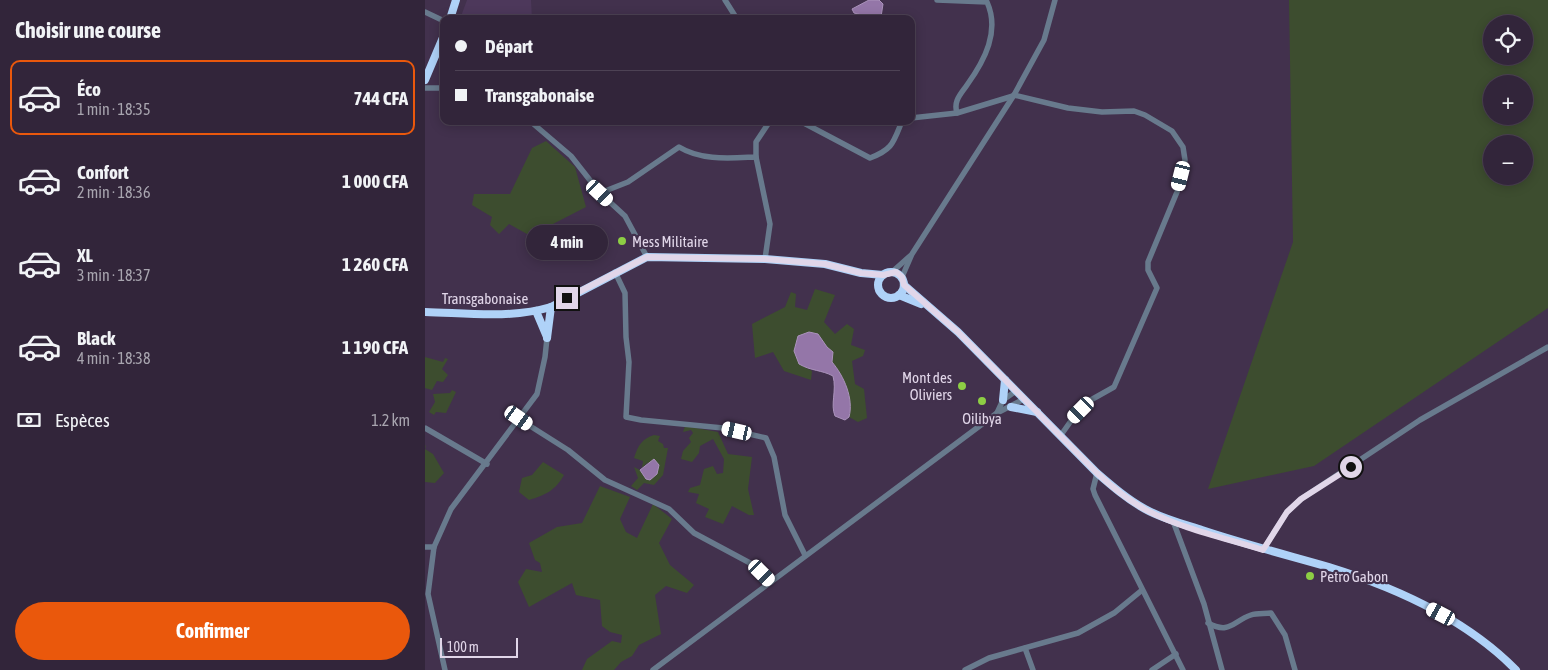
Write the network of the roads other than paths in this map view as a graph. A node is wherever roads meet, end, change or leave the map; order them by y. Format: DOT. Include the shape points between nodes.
graph roads {
  1 [pos="456,0"];
  2 [pos="725,0"];
  3 [pos="937,0"];
  4 [pos="1055,0"];
  5 [pos="425,12"];
  6 [pos="451,15"];
  7 [pos="734,15"];
  8 [pos="440,19"];
  9 [pos="440,44"];
  10 [pos="425,80"];
  11 [pos="425,88"];
  12 [pos="440,88"];
  13 [pos="1013,96"];
  14 [pos="957,113"];
  15 [pos="915,118"];
  16 [pos="535,125"];
  17 [pos="767,125"];
  18 [pos="808,125"];
  19 [pos="900,125"];
  20 [pos="756,157"];
  21 [pos="600,193"];
  22 [pos="912,254"];
  23 [pos="647,257"];
  24 [pos="765,259"];
  25 [pos="615,272"];
  26 [pos="892,272"];
  27 [pos="861,273"];
  28 [pos="883,275"];
  29 [pos="903,281"];
  30 [pos="878,284"];
  31 [pos="899,295"];
  32 [pos="551,307"];
  33 [pos="931,309"];
  34 [pos="536,311"];
  35 [pos="425,312"];
  36 [pos="547,338"];
  37 [pos="1548,347"];
  38 [pos="1005,380"];
  39 [pos="1016,391"];
  40 [pos="1024,399"];
  41 [pos="1003,400"];
  42 [pos="1011,407"];
  43 [pos="1037,412"];
  44 [pos="997,413"];
  45 [pos="519,418"];
  46 [pos="425,428"];
  47 [pos="1061,435"];
  48 [pos="487,464"];
  49 [pos="1097,473"];
  50 [pos="1173,521"];
  51 [pos="425,547"];
  52 [pos="434,547"];
  53 [pos="1263,550"];
  54 [pos="805,555"];
  55 [pos="771,582"];
  56 [pos="1142,590"];
  57 [pos="1208,623"];
  58 [pos="1025,648"];
  59 [pos="1176,654"];
  60 [pos="445,670"];
  61 [pos="653,670"];
  62 [pos="965,670"];
  63 [pos="1033,670"];
  64 [pos="1152,670"];
  65 [pos="1183,670"];
  66 [pos="1222,670"];
  67 [pos="1295,670"];
  68 [pos="1516,670"];
  1 -- 6 [label="highway"];
  2 -- 7 [label="street"];
  3 -- 14 [label="street" via="987,2 993,15 989,46 958,96"];
  4 -- 13 [label="street" via="1044,40"];
  5 -- 8 [label="street"];
  9 -- 10 [label="highway"];
  11 -- 12 [label="street"];
  13 -- 14 [label="street"];
  13 -- 22 [label="street"];
  13 -- 47 [label="street" via="1068,108 1134,111 1145,115 1172,131 1183,148 1185,160 1177,192 1149,262 1148,270 1157,288 1114,386 1089,401"];
  14 -- 15 [label="street"];
  16 -- 21 [label="street" via="571,156"];
  17 -- 20 [label="street" via="756,142"];
  18 -- 19 [label="street" via="870,158 886,151"];
  20 -- 21 [label="street" via="692,155 679,147 628,182"];
  20 -- 24 [label="street" via="769,224"];
  21 -- 23 [label="street" via="625,216"];
  22 -- 26 [label="street"];
  22 -- 29 [label="street"];
  23 -- 24 [label="highway, Transgabonaise"];
  23 -- 25 [label="highway, Transgabonaise"];
  24 -- 27 [label="highway, Transgabonaise" via="825,264"];
  25 -- 32 [label="highway, Transgabonaise"];
  25 -- 54 [label="street" via="625,293 629,362 626,417 723,428 766,438 774,457 785,515"];
  26 -- 28 [label="highway"];
  26 -- 29 [label="highway"];
  27 -- 28 [label="highway, Transgabonaise"];
  27 -- 30 [label="highway, Transgabonaise"];
  28 -- 30 [label="highway"];
  29 -- 31 [label="highway"];
  29 -- 33 [label="highway"];
  30 -- 31 [label="highway" via="888,298"];
  31 -- 33 [label="highway"];
  32 -- 34 [label="highway, Transgabonaise"];
  32 -- 36 [label="highway"];
  33 -- 38 [label="highway"];
  34 -- 35 [label="highway, Transgabonaise" via="507,314"];
  34 -- 36 [label="highway"];
  36 -- 45 [label="street" via="537,394"];
  37 -- 53 [label="street" via="1420,420 1301,499 1287,512"];
  38 -- 39 [label="highway"];
  38 -- 41 [label="highway"];
  39 -- 40 [label="highway"];
  39 -- 41 [label="street"];
  40 -- 42 [label="street"];
  40 -- 43 [label="highway"];
  41 -- 44 [label="street"];
  42 -- 43 [label="highway"];
  42 -- 44 [label="street"];
  43 -- 47 [label="highway"];
  44 -- 54 [label="street"];
  45 -- 48 [label="street"];
  45 -- 55 [label="street" via="568,450 605,480 669,509 695,533 750,563"];
  46 -- 48 [label="street"];
  47 -- 49 [label="highway"];
  48 -- 52 [label="street" via="451,509"];
  49 -- 50 [label="highway" via="1120,494"];
  49 -- 56 [label="street" via="1093,489 1095,495"];
  50 -- 53 [label="highway"];
  50 -- 57 [label="street"];
  51 -- 52 [label="street"];
  52 -- 60 [label="street" via="428,594"];
  53 -- 68 [label="highway" via="1330,568 1429,607 1453,620"];
  54 -- 55 [label="street"];
  55 -- 61 [label="street"];
  56 -- 58 [label="street" via="1114,613 1078,633"];
  56 -- 59 [label="street"];
  57 -- 66 [label="street"];
  57 -- 67 [label="street" via="1218,629 1234,626 1251,615 1271,613 1285,635"];
  58 -- 62 [label="street" via="989,658"];
  58 -- 63 [label="street"];
  59 -- 64 [label="street"];
  59 -- 65 [label="street"];
}
